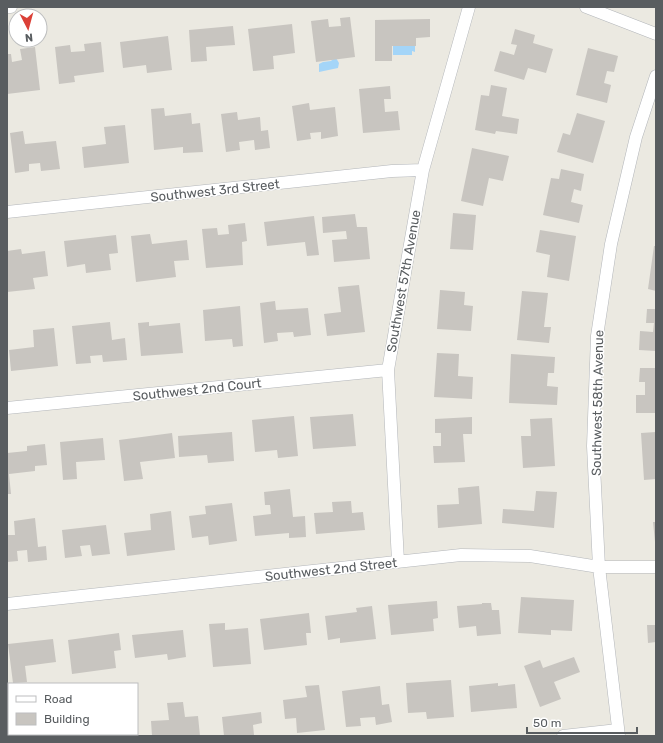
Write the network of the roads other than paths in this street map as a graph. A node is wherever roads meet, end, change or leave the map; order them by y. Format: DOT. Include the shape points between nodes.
graph roads {
  1 [pos="7,7"];
  2 [pos="11,7"];
  3 [pos="469,7"];
  4 [pos="586,7"];
  5 [pos="656,34"];
  6 [pos="656,76"];
  7 [pos="423,170"];
  8 [pos="7,212"];
  9 [pos="388,370"];
  10 [pos="7,408"];
  11 [pos="398,561"];
  12 [pos="599,567"];
  13 [pos="656,567"];
  14 [pos="7,604"];
  15 [pos="619,733"];
  16 [pos="563,736"];
  1 -- 2 [label="street"];
  3 -- 7 [label="street, Southwest 57th Avenue"];
  4 -- 5 [label="street"];
  6 -- 12 [label="street, Southwest 58th Avenue" via="636,137 611,244 597,336 593,446"];
  7 -- 8 [label="street, Southwest 3rd Street" via="392,171"];
  7 -- 9 [label="street, Southwest 57th Avenue"];
  9 -- 10 [label="street, Southwest 2nd Court"];
  9 -- 11 [label="street, Southwest 57th Avenue"];
  11 -- 12 [label="street, Southwest 2nd Street" via="461,555 530,556"];
  11 -- 14 [label="street, Southwest 2nd Street"];
  12 -- 13 [label="street, Southwest 2nd Street"];
  12 -- 15 [label="street, Southwest 58th Avenue"];
  15 -- 16 [label="street"];
}
